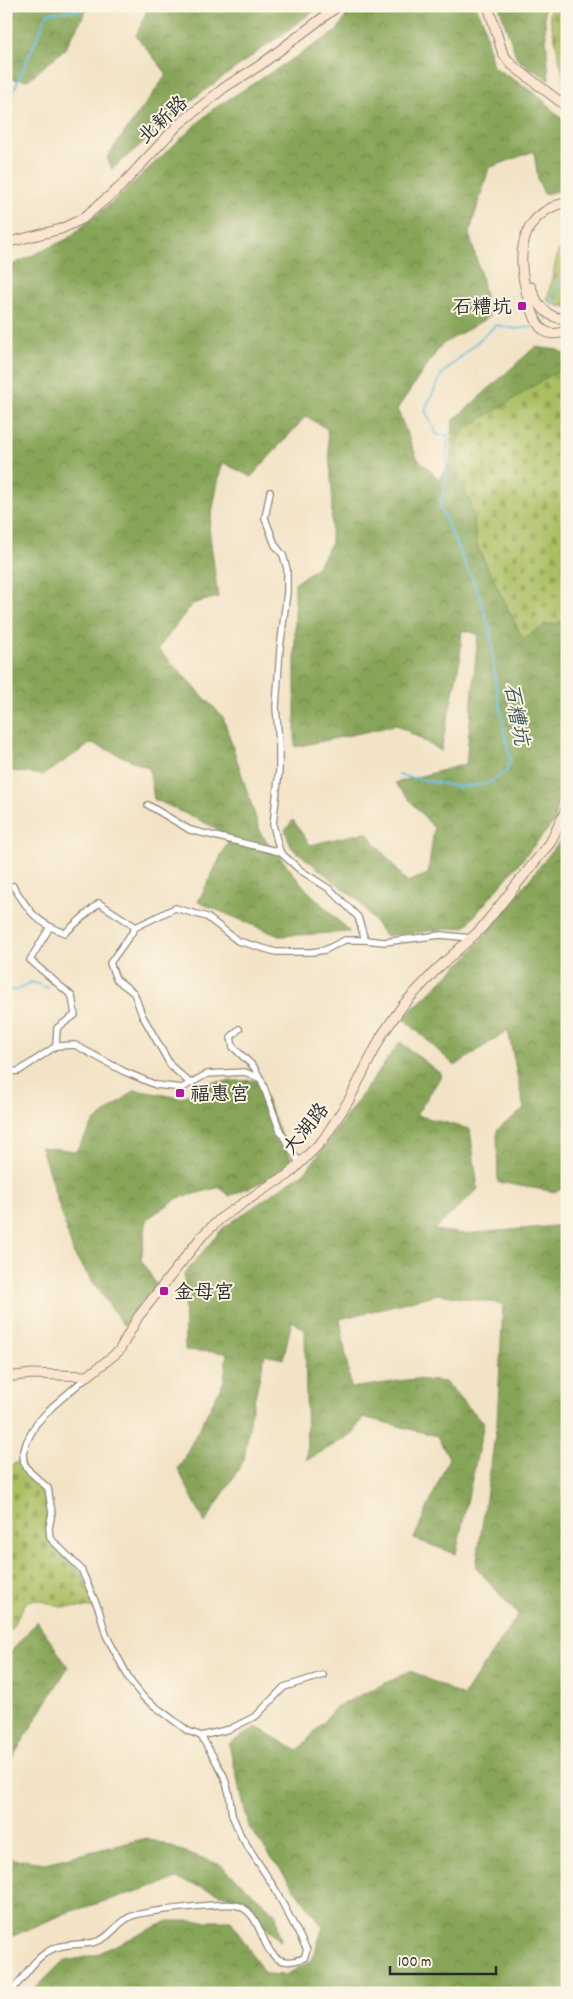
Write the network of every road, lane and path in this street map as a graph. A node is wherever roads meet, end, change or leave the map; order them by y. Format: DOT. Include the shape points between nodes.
graph roads {
  1 [pos="338,6"];
  2 [pos="488,6"];
  3 [pos="567,107"];
  4 [pos="567,202"];
  5 [pos="6,243"];
  6 [pos="521,260"];
  7 [pos="567,318"];
  8 [pos="567,331"];
  9 [pos="270,492"];
  10 [pos="148,805"];
  11 [pos="567,808"];
  12 [pos="280,852"];
  13 [pos="13,886"];
  14 [pos="136,926"];
  15 [pos="50,927"];
  16 [pos="471,938"];
  17 [pos="365,940"];
  18 [pos="239,1029"];
  19 [pos="56,1046"];
  20 [pos="6,1072"];
  21 [pos="261,1079"];
  22 [pos="190,1083"];
  23 [pos="300,1164"];
  24 [pos="88,1376"];
  25 [pos="6,1378"];
  26 [pos="323,1675"];
  27 [pos="201,1736"];
  28 [pos="8,1993"];
  1 -- 5 [label="street, 北新路" via="178,125 120,187 82,220 61,229"];
  2 -- 3 [label="street" via="503,54 512,65"];
  4 -- 6 [label="street" via="541,212 522,244"];
  6 -- 7 [label="street" via="536,303 552,316"];
  6 -- 8 [label="street" via="523,279 537,323 545,332"];
  9 -- 12 [label="street" via="265,518 287,569 276,707 279,771 273,825"];
  10 -- 12 [label="street" via="190,830"];
  11 -- 16 [label="street, 大湖路" via="550,843"];
  12 -- 17 [label="street" via="331,890 358,917"];
  13 -- 15 [label="street" via="32,915"];
  14 -- 15 [label="street" via="99,903 65,933"];
  14 -- 17 [label="street" via="175,908 207,917 238,941 276,952 312,952 325,950 345,940"];
  14 -- 22 [label="street" via="110,963 116,979 134,993 142,1015 171,1066"];
  15 -- 19 [label="street" via="30,960 72,996 75,1015 57,1028"];
  16 -- 17 [label="street" via="440,935 384,942"];
  16 -- 23 [label="street, 大湖路" via="403,1005 382,1035 349,1100 324,1140"];
  18 -- 21 [label="street" via="231,1037 233,1047 254,1067"];
  19 -- 20 [label="street" via="19,1070"];
  19 -- 22 [label="street" via="75,1045 156,1085 182,1088"];
  21 -- 22 [label="street" via="245,1072 207,1074"];
  21 -- 23 [label="street" via="280,1131"];
  23 -- 24 [label="street, 大湖路" via="221,1218 202,1236 138,1318 119,1351"];
  24 -- 25 [label="street" via="32,1374"];
  24 -- 27 [label="street" via="36,1424 27,1441 24,1462 48,1488 52,1513 50,1538 81,1569 100,1610 106,1635 131,1682 144,1698 188,1731"];
  26 -- 27 [label="street" via="284,1687 256,1716 230,1729"];
  27 -- 28 [label="street" via="224,1776 232,1815 241,1836 274,1887 308,1950 304,1958 280,1961 271,1954 247,1911 234,1905 150,1913 132,1916 102,1940 62,1945 48,1951 35,1960"];
}
